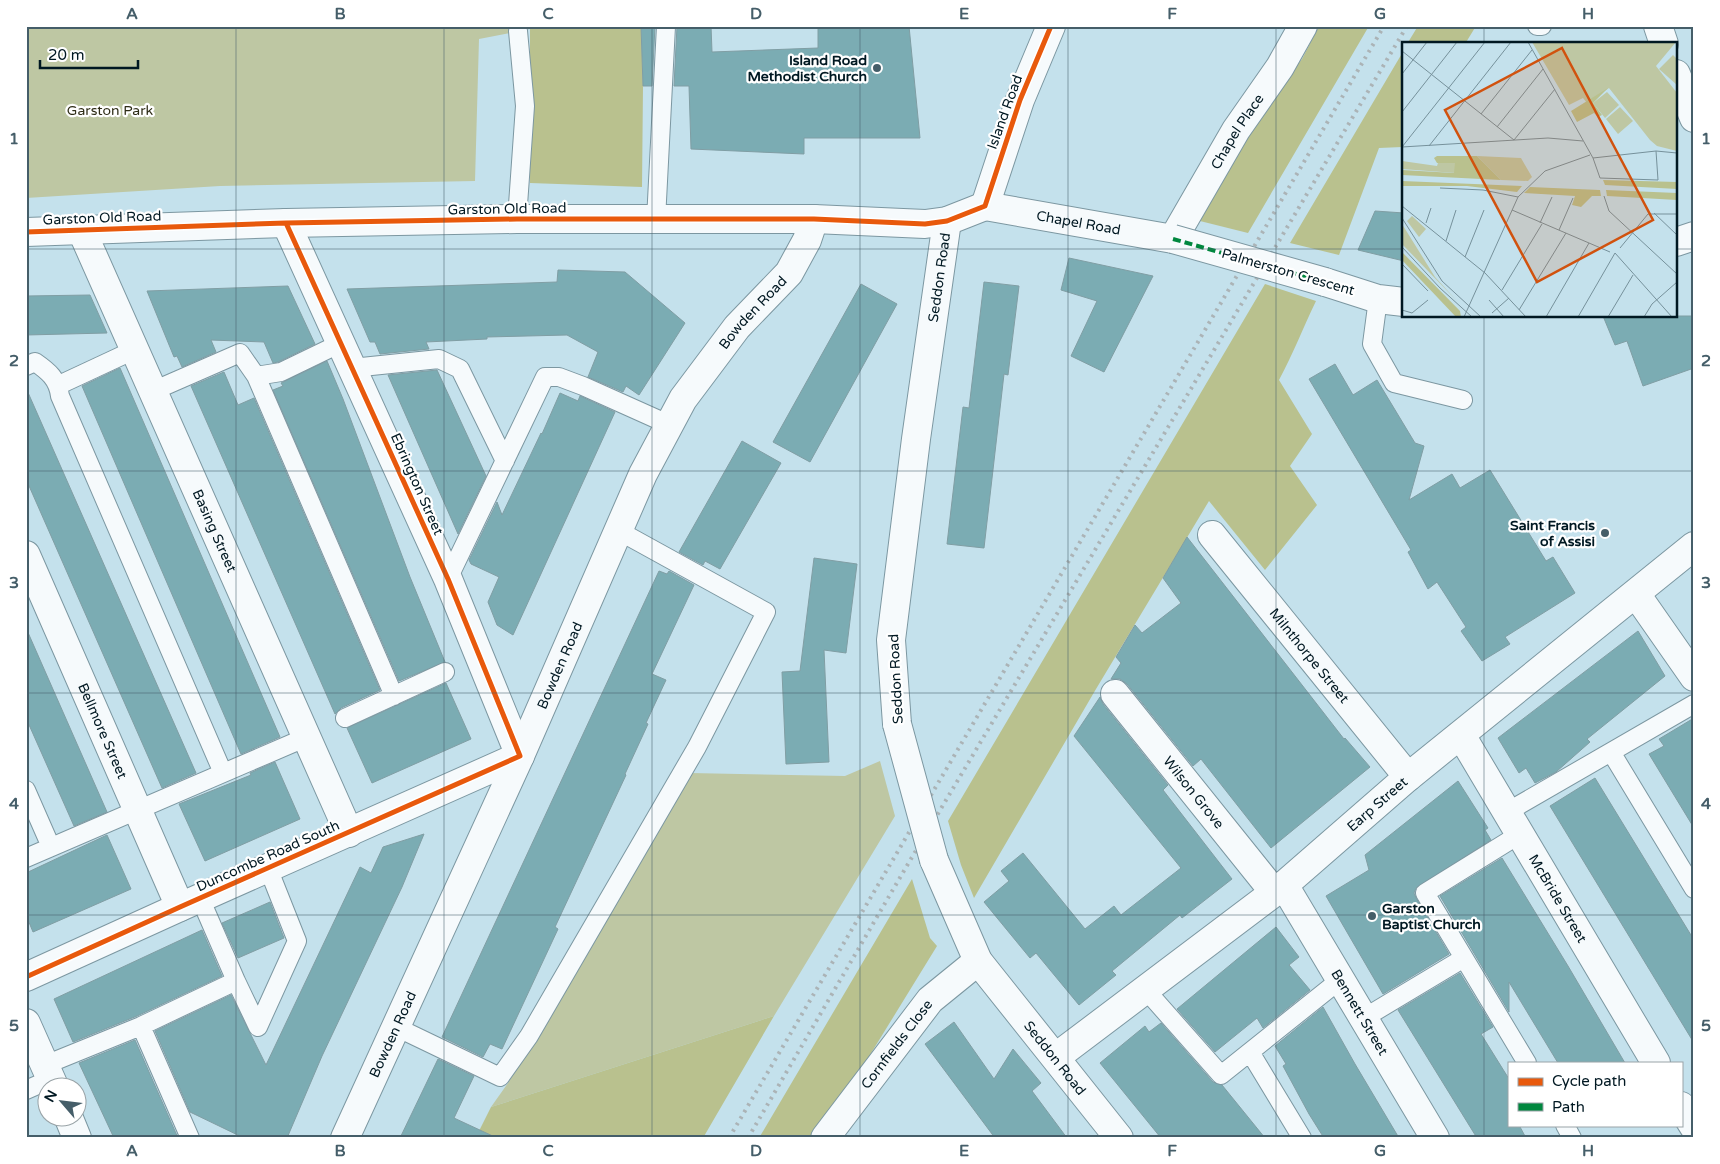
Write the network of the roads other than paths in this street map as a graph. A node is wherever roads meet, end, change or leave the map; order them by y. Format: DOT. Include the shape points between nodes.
graph roads {
  1 [pos="666,26"];
  2 [pos="1051,26"];
  3 [pos="1303,26"];
  4 [pos="1537,26"];
  5 [pos="1542,26"];
  6 [pos="1658,26"];
  7 [pos="518,31"];
  8 [pos="1663,42"];
  9 [pos="1678,79"];
  10 [pos="1694,118"];
  11 [pos="984,206"];
  12 [pos="517,219"];
  13 [pos="814,219"];
  14 [pos="656,220"];
  15 [pos="947,221"];
  16 [pos="286,223"];
  17 [pos="81,229"];
  18 [pos="26,232"];
  19 [pos="1694,236"];
  20 [pos="1173,238"];
  21 [pos="1678,241"];
  22 [pos="1391,301"];
  23 [pos="341,343"];
  24 [pos="134,350"];
  25 [pos="26,366"];
  26 [pos="352,368"];
  27 [pos="256,376"];
  28 [pos="58,386"];
  29 [pos="153,391"];
  30 [pos="1463,400"];
  31 [pos="670,425"];
  32 [pos="505,461"];
  33 [pos="619,530"];
  34 [pos="1212,535"];
  35 [pos="1694,546"];
  36 [pos="26,555"];
  37 [pos="448,579"];
  38 [pos="1636,594"];
  39 [pos="1691,668"];
  40 [pos="446,672"];
  41 [pos="1115,694"];
  42 [pos="394,696"];
  43 [pos="1694,704"];
  44 [pos="344,718"];
  45 [pos="1461,734"];
  46 [pos="307,737"];
  47 [pos="1611,752"];
  48 [pos="520,756"];
  49 [pos="223,773"];
  50 [pos="1408,777"];
  51 [pos="26,790"];
  52 [pos="138,810"];
  53 [pos="1514,823"];
  54 [pos="349,833"];
  55 [pos="51,847"];
  56 [pos="26,858"];
  57 [pos="268,868"];
  58 [pos="1279,888"];
  59 [pos="1694,889"];
  60 [pos="190,902"];
  61 [pos="1464,958"];
  62 [pos="978,961"];
  63 [pos="26,977"];
  64 [pos="1340,979"];
  65 [pos="236,981"];
  66 [pos="1146,990"];
  67 [pos="1364,1018"];
  68 [pos="26,1023"];
  69 [pos="141,1026"];
  70 [pos="396,1027"];
  71 [pos="1250,1052"];
  72 [pos="1056,1057"];
  73 [pos="1526,1062"];
  74 [pos="1655,1062"];
  75 [pos="50,1076"];
  76 [pos="52,1076"];
  77 [pos="38,1084"];
  78 [pos="26,1090"];
  79 [pos="1682,1108"];
  80 [pos="72,1126"];
  81 [pos="1566,1126"];
  82 [pos="1694,1127"];
  83 [pos="77,1138"];
  84 [pos="190,1138"];
  85 [pos="344,1138"];
  86 [pos="825,1138"];
  87 [pos="1119,1138"];
  88 [pos="1302,1138"];
  89 [pos="1435,1138"];
  90 [pos="1572,1138"];
  1 -- 14 [label="lane"];
  2 -- 11 [label="street, Island Road" via="1020,100"];
  3 -- 20 [label="street, Chapel Place" via="1280,67 1236,130"];
  4 -- 5 [label="lane"];
  6 -- 8 [label="street"];
  7 -- 12 [label="lane" via="524,106"];
  9 -- 10 [label="street"];
  11 -- 15 [label="street, Garston Old Road"];
  11 -- 20 [label="street, Chapel Road"];
  12 -- 14 [label="street, Garston Old Road"];
  12 -- 16 [label="street, Garston Old Road"];
  13 -- 14 [label="street, Garston Old Road"];
  13 -- 15 [label="street, Garston Old Road" via="925,224"];
  13 -- 31 [label="street, Bowden Road" via="789,273 737,327 683,399"];
  15 -- 62 [label="street, Seddon Road, bridge" via="891,640 897,724 934,860"];
  16 -- 17 [label="street, Garston Old Road"];
  16 -- 23 [label="street, Ebrington Street"];
  17 -- 18 [label="street, Garston Old Road"];
  17 -- 24 [label="street, Basing Street"];
  19 -- 21 [label="street"];
  20 -- 22 [label="street, Palmerston Crescent, bridge"];
  22 -- 30 [label="lane" via="1372,344 1394,383"];
  23 -- 26 [label="street, Ebrington Street"];
  23 -- 27 [label="lane" via="281,372"];
  24 -- 28 [label="lane"];
  24 -- 29 [label="street, Basing Street"];
  25 -- 28 [label="lane" via="35,362 48,371"];
  26 -- 32 [label="lane" via="439,359 460,369"];
  26 -- 37 [label="street, Ebrington Street"];
  27 -- 29 [label="lane" via="240,353"];
  27 -- 42 [label="lane"];
  28 -- 49 [label="lane"];
  29 -- 46 [label="street, Basing Street"];
  31 -- 32 [label="lane" via="560,377 545,377"];
  31 -- 33 [label="street, Bowden Road" via="643,474"];
  32 -- 37 [label="lane"];
  33 -- 48 [label="street, Bowden Road"];
  33 -- 70 [label="lane" via="766,612 697,748 529,1036 500,1076"];
  34 -- 50 [label="street, Milnthorpe Street"];
  35 -- 38 [label="street, Earp Street"];
  36 -- 52 [label="street, Bellmore Street"];
  37 -- 48 [label="street, Ebrington Street"];
  38 -- 39 [label="street"];
  38 -- 45 [label="street, Earp Street"];
  40 -- 42 [label="lane"];
  41 -- 58 [label="street, Wilson Grove"];
  42 -- 44 [label="lane"];
  43 -- 47 [label="lane"];
  45 -- 50 [label="street, Earp Street"];
  45 -- 53 [label="street, McBride Street"];
  46 -- 49 [label="lane"];
  46 -- 54 [label="street, Basing Street"];
  47 -- 53 [label="lane"];
  47 -- 59 [label="lane"];
  48 -- 54 [label="street, Duncombe Road South"];
  48 -- 70 [label="street, Bowden Road"];
  49 -- 52 [label="lane"];
  50 -- 58 [label="street, Earp Street"];
  51 -- 55 [label="lane"];
  52 -- 55 [label="lane"];
  52 -- 60 [label="street, Bellmore Street"];
  53 -- 61 [label="lane" via="1425,893"];
  53 -- 74 [label="street, McBride Street"];
  54 -- 57 [label="street, Duncombe Road South"];
  55 -- 56 [label="lane"];
  57 -- 60 [label="street, Duncombe Road South"];
  57 -- 65 [label="lane" via="297,941 258,1027"];
  58 -- 64 [label="street, Bennett Street"];
  58 -- 66 [label="street, Earp Street"];
  60 -- 63 [label="street, Duncombe Road South"];
  60 -- 65 [label="lane"];
  61 -- 67 [label="lane"];
  61 -- 73 [label="lane"];
  62 -- 72 [label="street, Seddon Road"];
  62 -- 86 [label="street, Cornfields Close" via="930,1000"];
  64 -- 67 [label="street, Bennett Street"];
  64 -- 71 [label="lane"];
  65 -- 69 [label="lane"];
  66 -- 71 [label="lane" via="1221,1076"];
  66 -- 72 [label="street, Earp Street"];
  67 -- 89 [label="street, Bennett Street"];
  68 -- 75 [label="street"];
  69 -- 76 [label="lane"];
  69 -- 84 [label="lane"];
  70 -- 85 [label="street, Bowden Road"];
  71 -- 88 [label="lane"];
  72 -- 87 [label="street, Seddon Road"];
  77 -- 78 [label="lane"];
  79 -- 82 [label="street"];
  80 -- 83 [label="street"];
  81 -- 90 [label="lane"];
}
